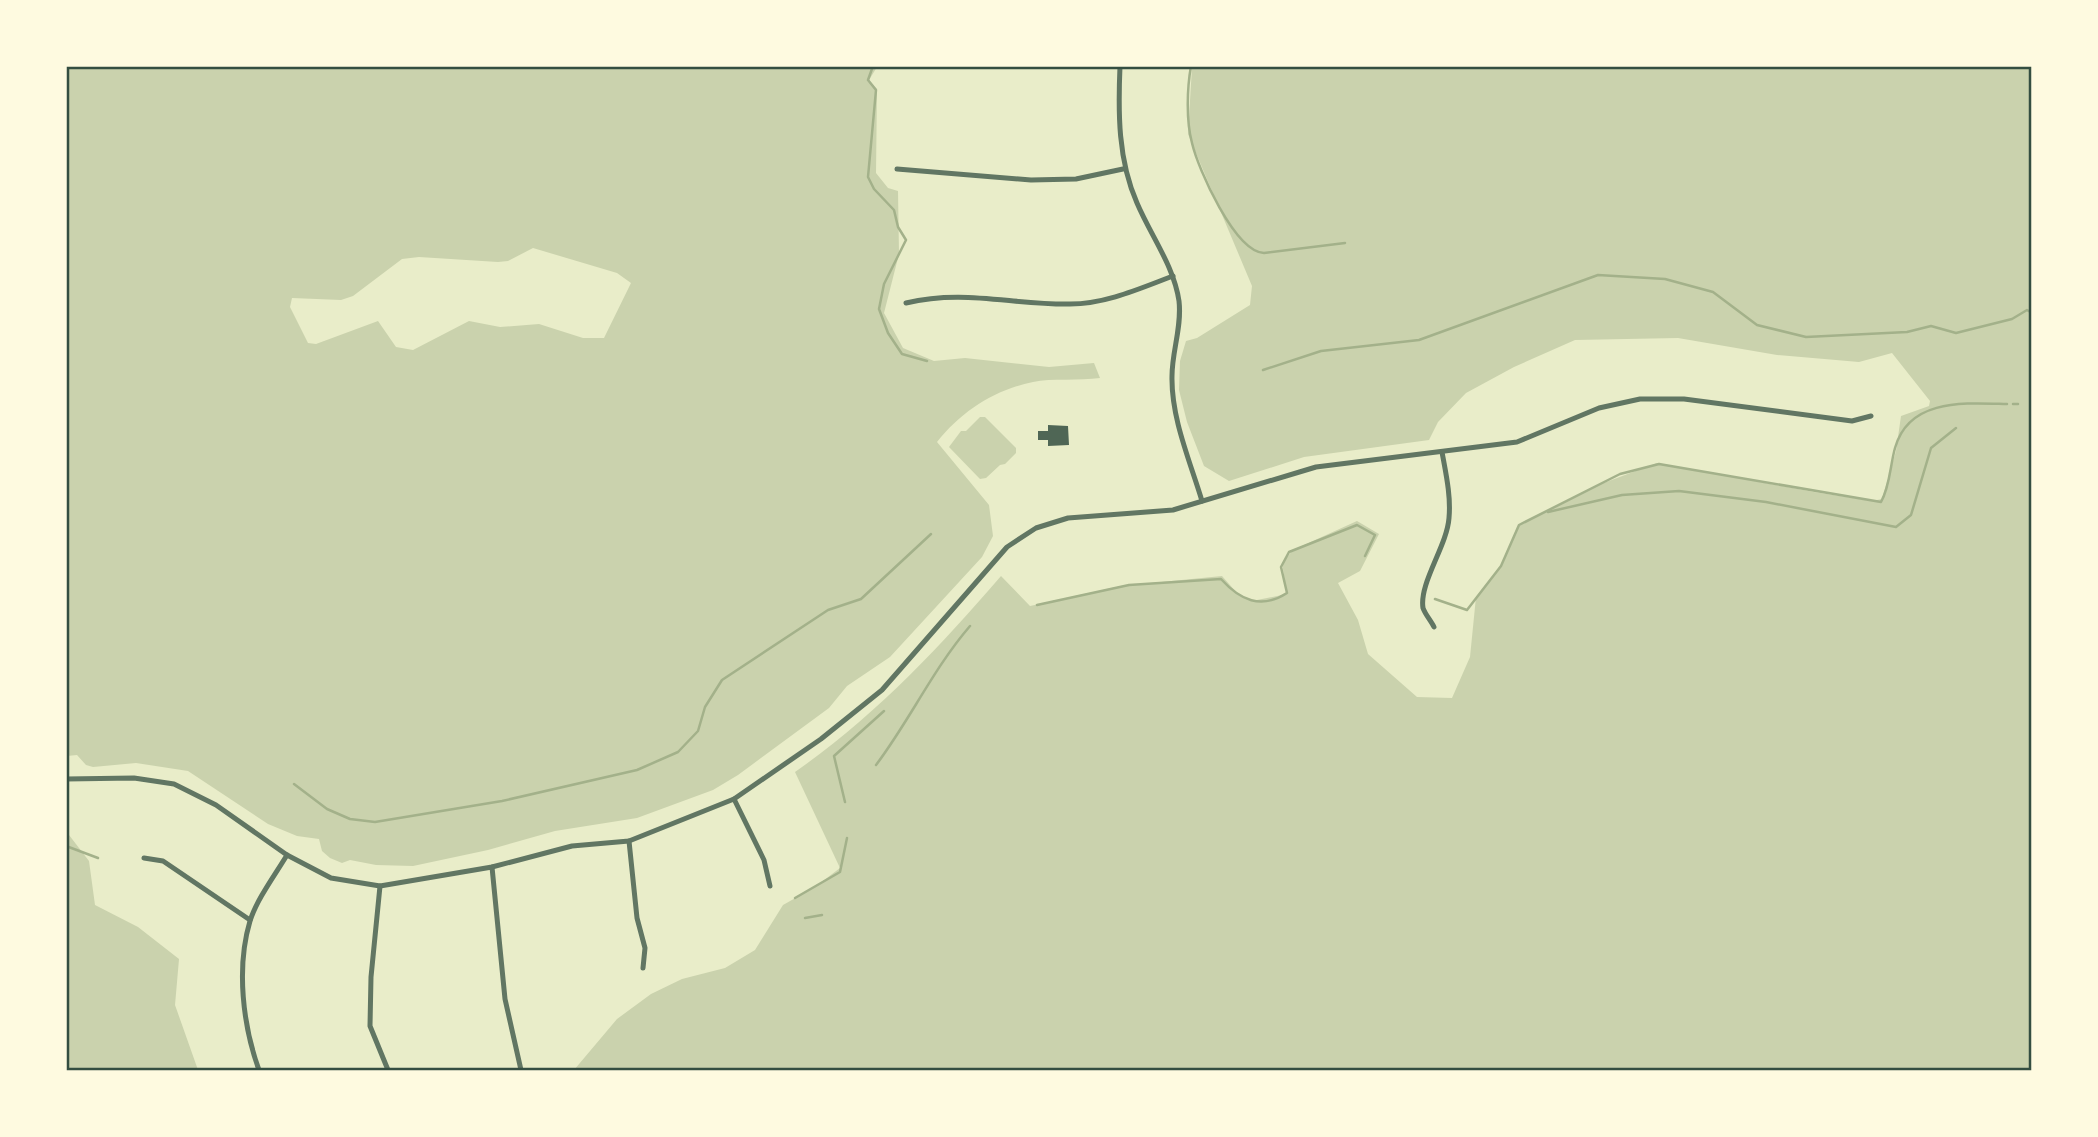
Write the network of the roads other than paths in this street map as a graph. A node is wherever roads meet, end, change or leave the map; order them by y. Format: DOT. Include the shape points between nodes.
graph roads {
  1 [pos="1120,66"];
  2 [pos="897,169"];
  3 [pos="1124,169"];
  4 [pos="1174,276"];
  5 [pos="906,303"];
  6 [pos="1871,416"];
  7 [pos="1442,452"];
  8 [pos="1202,501"];
  9 [pos="1434,627"];
  10 [pos="66,779"];
  11 [pos="734,799"];
  12 [pos="629,841"];
  13 [pos="286,855"];
  14 [pos="144,858"];
  15 [pos="492,867"];
  16 [pos="380,886"];
  17 [pos="770,886"];
  18 [pos="250,920"];
  19 [pos="643,968"];
  20 [pos="259,1070"];
  21 [pos="388,1070"];
  22 [pos="521,1070"];
  1 -- 3 [label="street"];
  2 -- 3 [label="street" via="1031,180 1076,179"];
  3 -- 4 [label="street"];
  4 -- 5 [label="street" via="1115,297 1074,304 972,295"];
  4 -- 8 [label="street" via="1179,303 1172,376 1177,418"];
  6 -- 7 [label="street" via="1852,421 1684,399 1640,399 1600,408 1517,442"];
  7 -- 8 [label="street" via="1316,467"];
  7 -- 9 [label="street" via="1449,519 1446,540 1423,598 1423,610"];
  8 -- 11 [label="street" via="1173,510 1068,518 1021,536 883,690"];
  10 -- 13 [label="street" via="134,778 174,785 216,805"];
  11 -- 12 [label="street"];
  11 -- 17 [label="street" via="764,860"];
  12 -- 15 [label="street" via="572,846"];
  12 -- 19 [label="street" via="645,948"];
  13 -- 16 [label="street" via="331,878"];
  13 -- 18 [label="street"];
  14 -- 18 [label="street" via="163,861"];
  15 -- 16 [label="street"];
  15 -- 22 [label="street" via="505,999"];
  16 -- 21 [label="street" via="370,1027"];
  18 -- 20 [label="street" via="243,965 245,1009 248,1041"];
}
